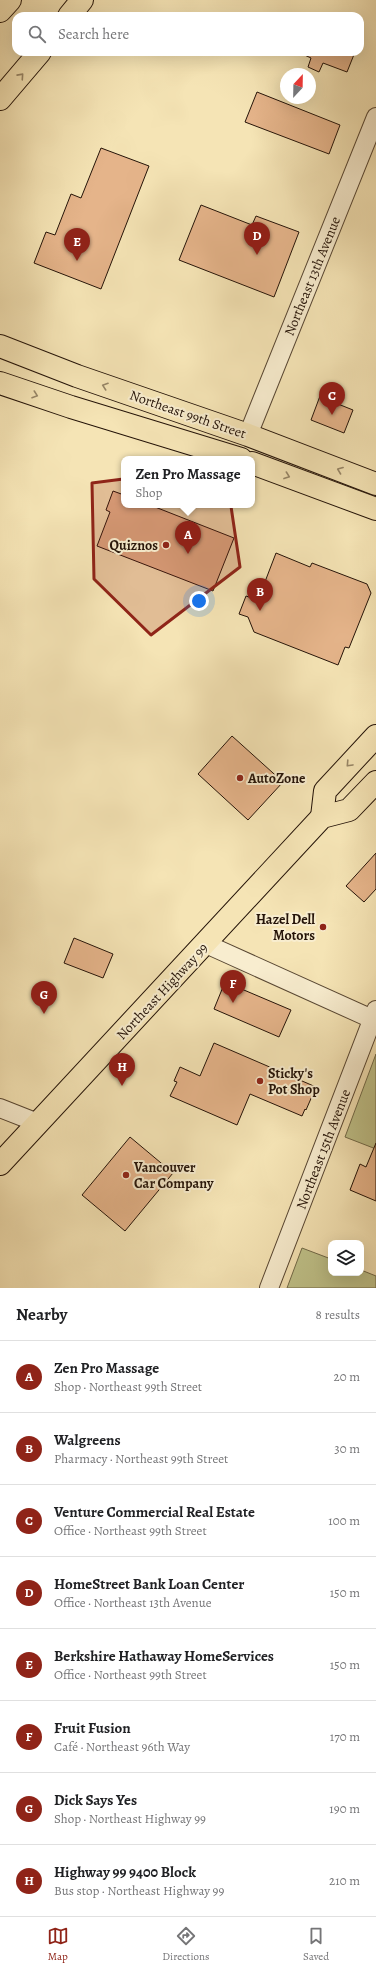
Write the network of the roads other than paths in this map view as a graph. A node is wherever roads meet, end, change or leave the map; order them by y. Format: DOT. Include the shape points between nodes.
graph roads {
  1 [pos="10,0"];
  2 [pos="82,0"];
  3 [pos="0,11"];
  4 [pos="72,12"];
  5 [pos="37,56"];
  6 [pos="0,99"];
  7 [pos="376,117"];
  8 [pos="0,346"];
  9 [pos="0,383"];
  10 [pos="80,410"];
  11 [pos="248,435"];
  12 [pos="230,456"];
  13 [pos="255,464"];
  14 [pos="376,484"];
  15 [pos="376,509"];
  16 [pos="376,736"];
  17 [pos="376,782"];
  18 [pos="322,817"];
  19 [pos="206,944"];
  20 [pos="374,1014"];
  21 [pos="0,1108"];
  22 [pos="38,1123"];
  23 [pos="0,1164"];
  24 [pos="269,1288"];
  1 -- 3 [label="main road"];
  2 -- 4 [label="main road"];
  6 -- 5 [label="main road, one-way"];
  7 -- 11 [label="street, Northeast 13th Avenue"];
  11 -- 8 [label="main road, Northeast 99th Street, one-way" via="77,376"];
  9 -- 10 [label="main road, Northeast 99th Street, one-way"];
  10 -- 11 [label="main road" via="110,408 131,411 222,441"];
  10 -- 12 [label="main road, Northeast 99th Street"];
  14 -- 11 [label="main road, Northeast 99th Street, one-way"];
  13 -- 15 [label="main road, one-way"];
  16 -- 18 [label="main road, one-way" via="325,791"];
  17 -- 18 [label="main road" via="349,810"];
  18 -- 19 [label="main road, Northeast Highway 99"];
  19 -- 20 [label="street"];
  19 -- 22 [label="main road, Northeast Highway 99"];
  20 -- 24 [label="street, Northeast 15th Avenue"];
  21 -- 22 [label="street"];
  22 -- 23 [label="main road, Northeast Highway 99"];
}
